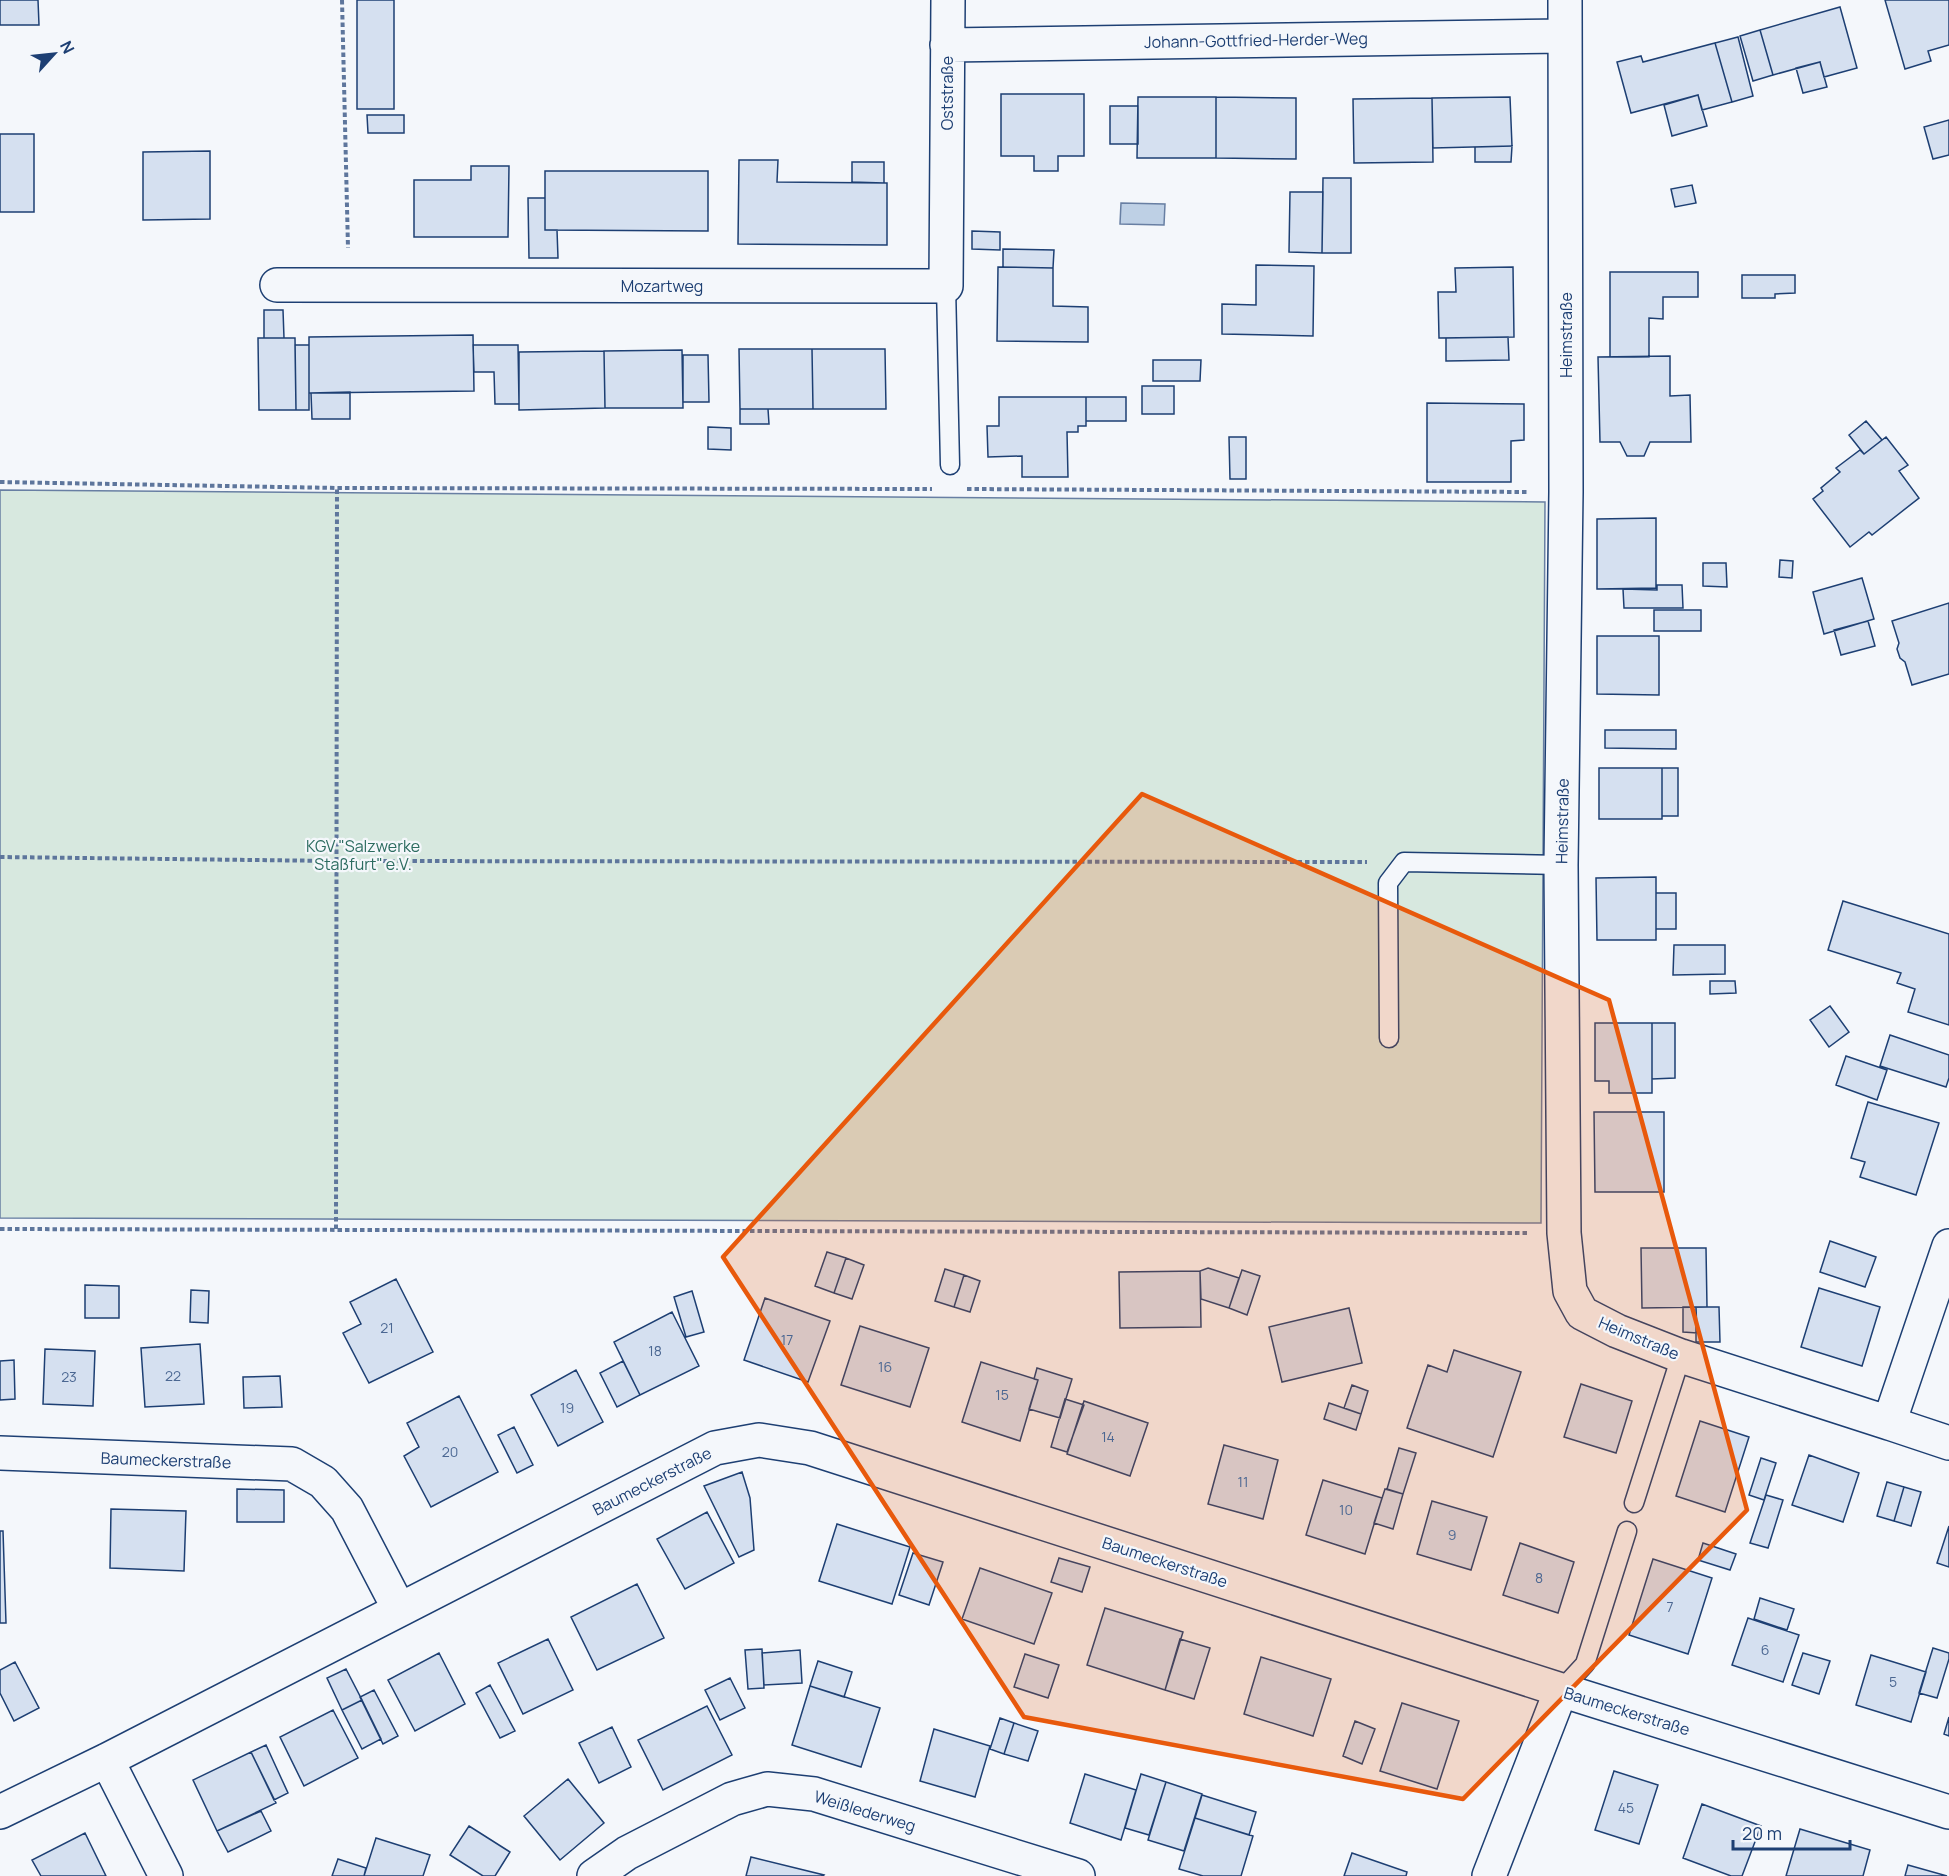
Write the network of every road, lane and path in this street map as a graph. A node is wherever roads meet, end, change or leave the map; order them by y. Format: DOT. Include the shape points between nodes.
graph roads {
  1 [pos="342,0"];
  2 [pos="948,0"];
  3 [pos="1569,1"];
  4 [pos="1565,36"];
  5 [pos="947,45"];
  6 [pos="277,285"];
  7 [pos="348,285"];
  8 [pos="946,286"];
  9 [pos="950,465"];
  10 [pos="0,482"];
  11 [pos="338,488"];
  12 [pos="939,489"];
  13 [pos="963,489"];
  14 [pos="1566,492"];
  15 [pos="0,857"];
  16 [pos="336,861"];
  17 [pos="1404,862"];
  18 [pos="1561,865"];
  19 [pos="1389,1038"];
  20 [pos="336,1228"];
  21 [pos="0,1229"];
  22 [pos="1564,1233"];
  23 [pos="1949,1246"];
  24 [pos="1681,1356"];
  25 [pos="1889,1423"];
  26 [pos="1949,1443"];
  27 [pos="0,1453"];
  28 [pos="1634,1503"];
  29 [pos="1627,1532"];
  30 [pos="399,1609"];
  31 [pos="1561,1690"];
  32 [pos="107,1760"];
  33 [pos="0,1812"];
  34 [pos="1949,1812"];
  35 [pos="166,1876"];
  36 [pos="594,1876"];
  37 [pos="1078,1876"];
  38 [pos="1489,1876"];
  1 -- 7 [label="path"];
  2 -- 5 [label="street, Oststraße"];
  3 -- 4 [label="street, Heimstraße"];
  4 -- 5 [label="street, Johann-Gottfried-Herder-Weg"];
  4 -- 14 [label="street, Heimstraße"];
  5 -- 8 [label="street, Oststraße"];
  6 -- 7 [label="street, Mozartweg"];
  7 -- 8 [label="street, Mozartweg"];
  8 -- 9 [label="lane"];
  10 -- 11 [label="path"];
  11 -- 12 [label="path"];
  11 -- 16 [label="path"];
  13 -- 14 [label="path"];
  14 -- 18 [label="street, Heimstraße"];
  15 -- 16 [label="path"];
  16 -- 17 [label="path"];
  16 -- 20 [label="path"];
  17 -- 18 [label="lane"];
  17 -- 19 [label="lane" via="1388,883"];
  18 -- 22 [label="street, Heimstraße"];
  20 -- 21 [label="path"];
  20 -- 22 [label="path"];
  22 -- 24 [label="street, Heimstraße" via="1570,1291 1582,1313"];
  23 -- 25 [label="street"];
  24 -- 25 [label="street, Heimstraße"];
  24 -- 28 [label="lane"];
  25 -- 26 [label="street, Heimstraße"];
  27 -- 30 [label="street, Baumeckerstraße" via="292,1464 323,1482 347,1509"];
  29 -- 31 [label="lane" via="1585,1664"];
  30 -- 31 [label="street, Baumeckerstraße" via="715,1448 759,1440 810,1448"];
  30 -- 32 [label="street, Baumeckerstraße"];
  31 -- 34 [label="street, Baumeckerstraße"];
  31 -- 38 [label="street"];
  32 -- 33 [label="street, Baumeckerstraße"];
  32 -- 35 [label="street"];
  36 -- 37 [label="street, Weißlederweg" via="627,1852 722,1804 767,1789 814,1794"];
}
